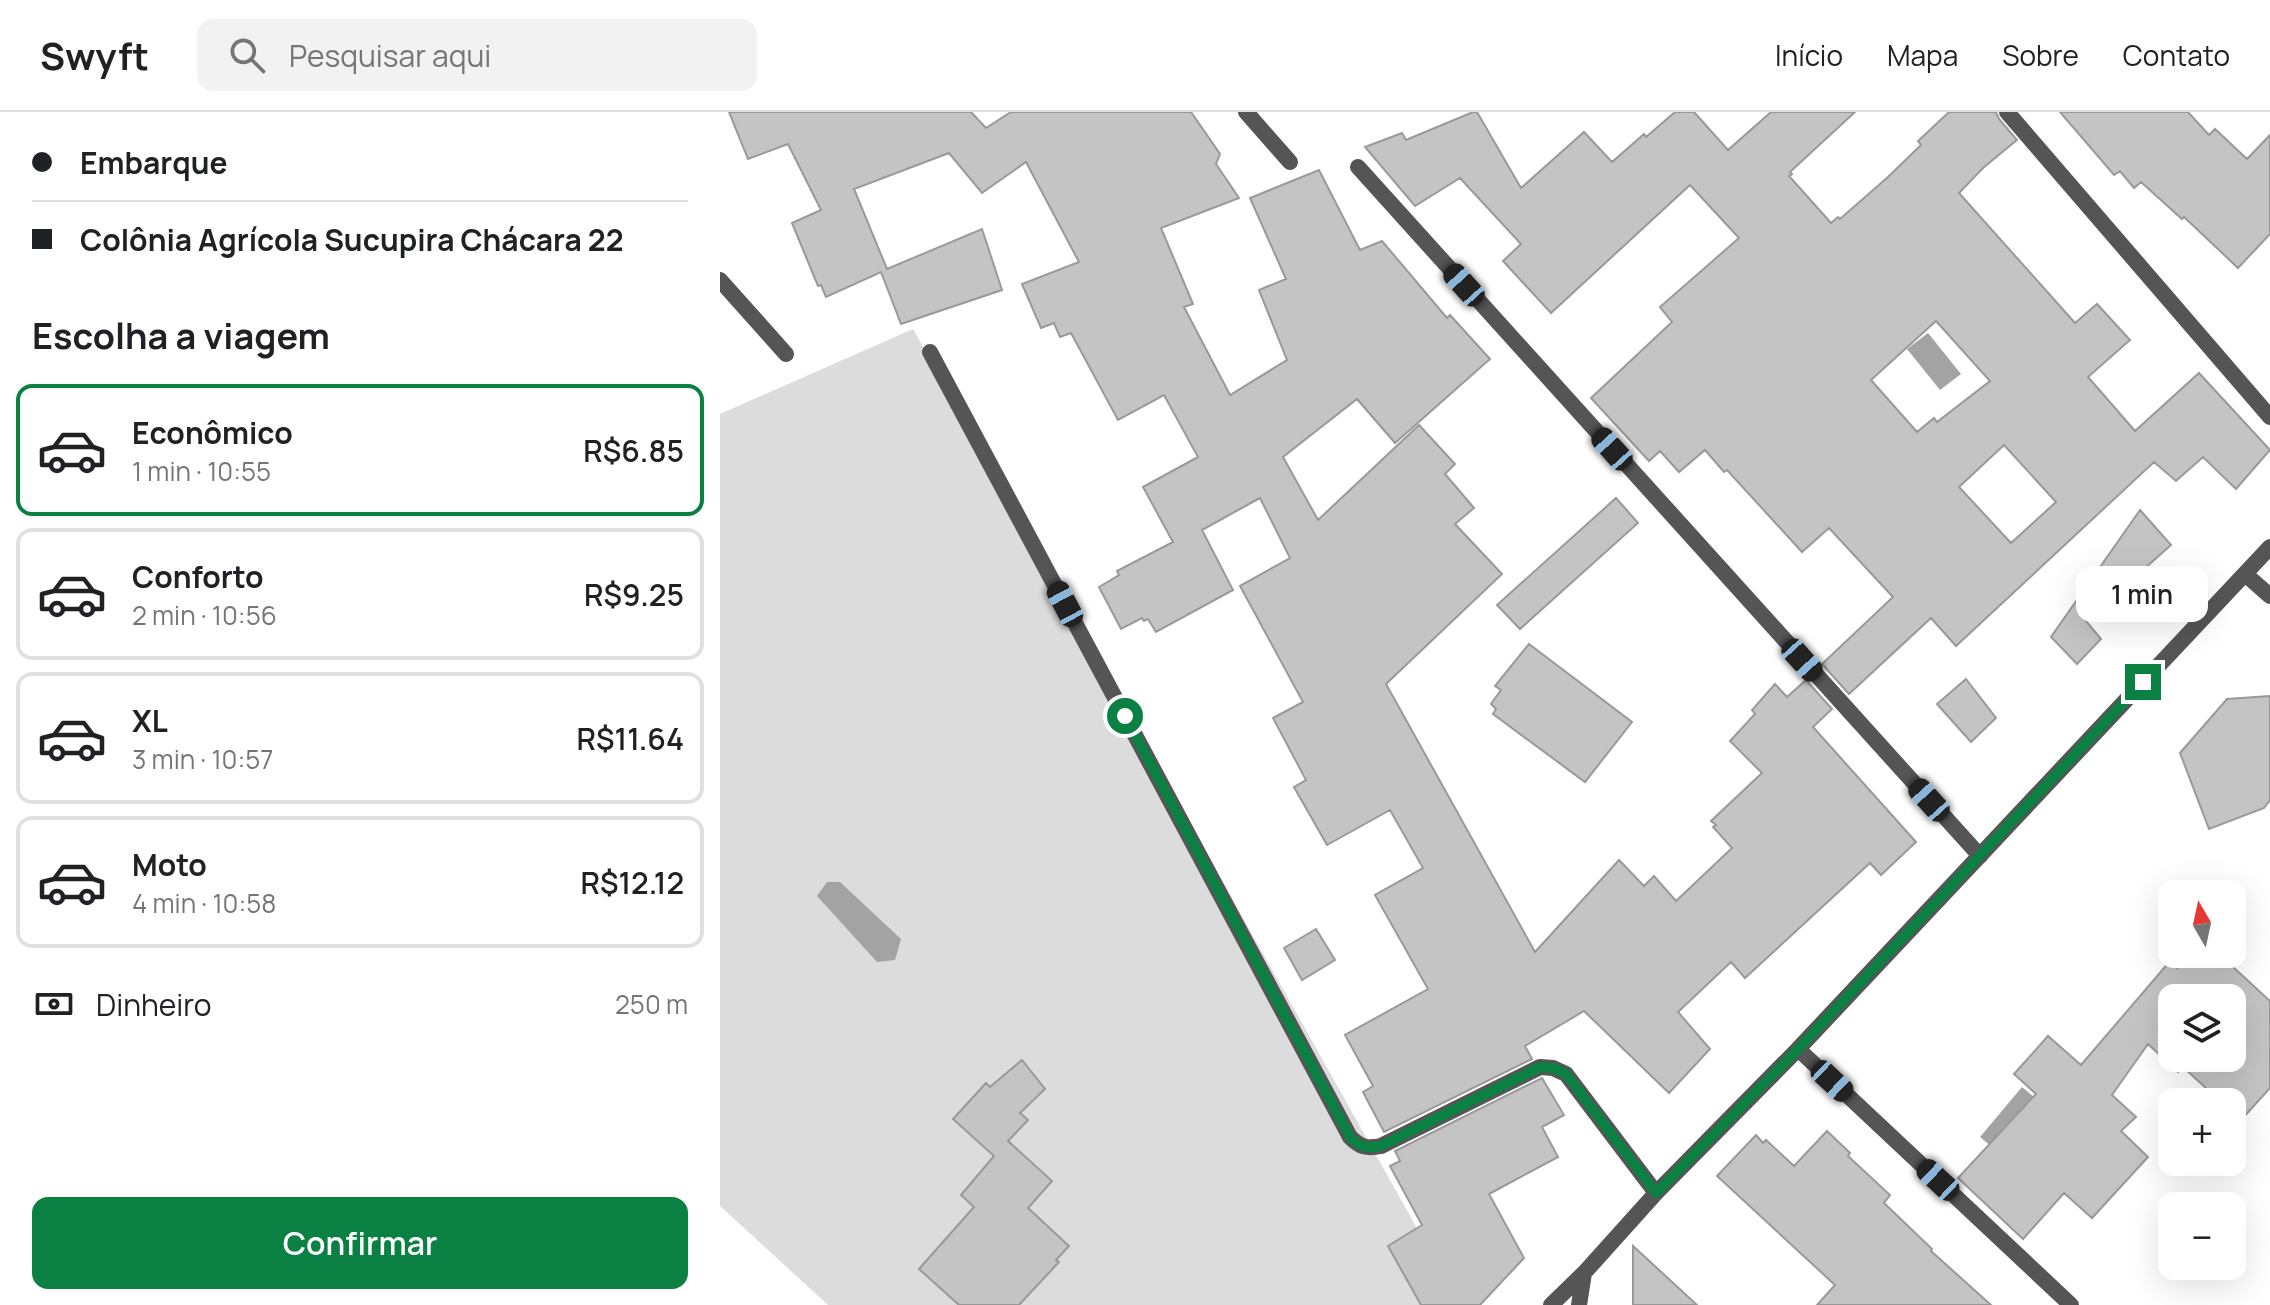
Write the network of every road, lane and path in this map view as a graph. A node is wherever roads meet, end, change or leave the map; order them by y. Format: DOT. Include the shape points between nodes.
graph roads {
  1 [pos="1246,112"];
  2 [pos="2007,112"];
  3 [pos="1290,162"];
  4 [pos="1358,167"];
  5 [pos="720,280"];
  6 [pos="930,352"];
  7 [pos="786,354"];
  8 [pos="2270,417"];
  9 [pos="2270,547"];
  10 [pos="2245,574"];
  11 [pos="2270,596"];
  12 [pos="1980,856"];
  13 [pos="1798,1049"];
  14 [pos="1656,1193"];
  15 [pos="1584,1273"];
  16 [pos="1551,1305"];
  17 [pos="1579,1305"];
  18 [pos="2071,1305"];
  1 -- 3 [label="street"];
  2 -- 8 [label="street"];
  4 -- 12 [label="street"];
  5 -- 7 [label="street"];
  6 -- 14 [label="street" via="1350,1137 1358,1145 1381,1146 1540,1067 1553,1068 1566,1074"];
  9 -- 10 [label="street"];
  10 -- 11 [label="street"];
  10 -- 12 [label="street"];
  12 -- 13 [label="street"];
  13 -- 14 [label="street"];
  13 -- 18 [label="street"];
  14 -- 15 [label="street"];
  15 -- 16 [label="street"];
  15 -- 17 [label="street"];
}
